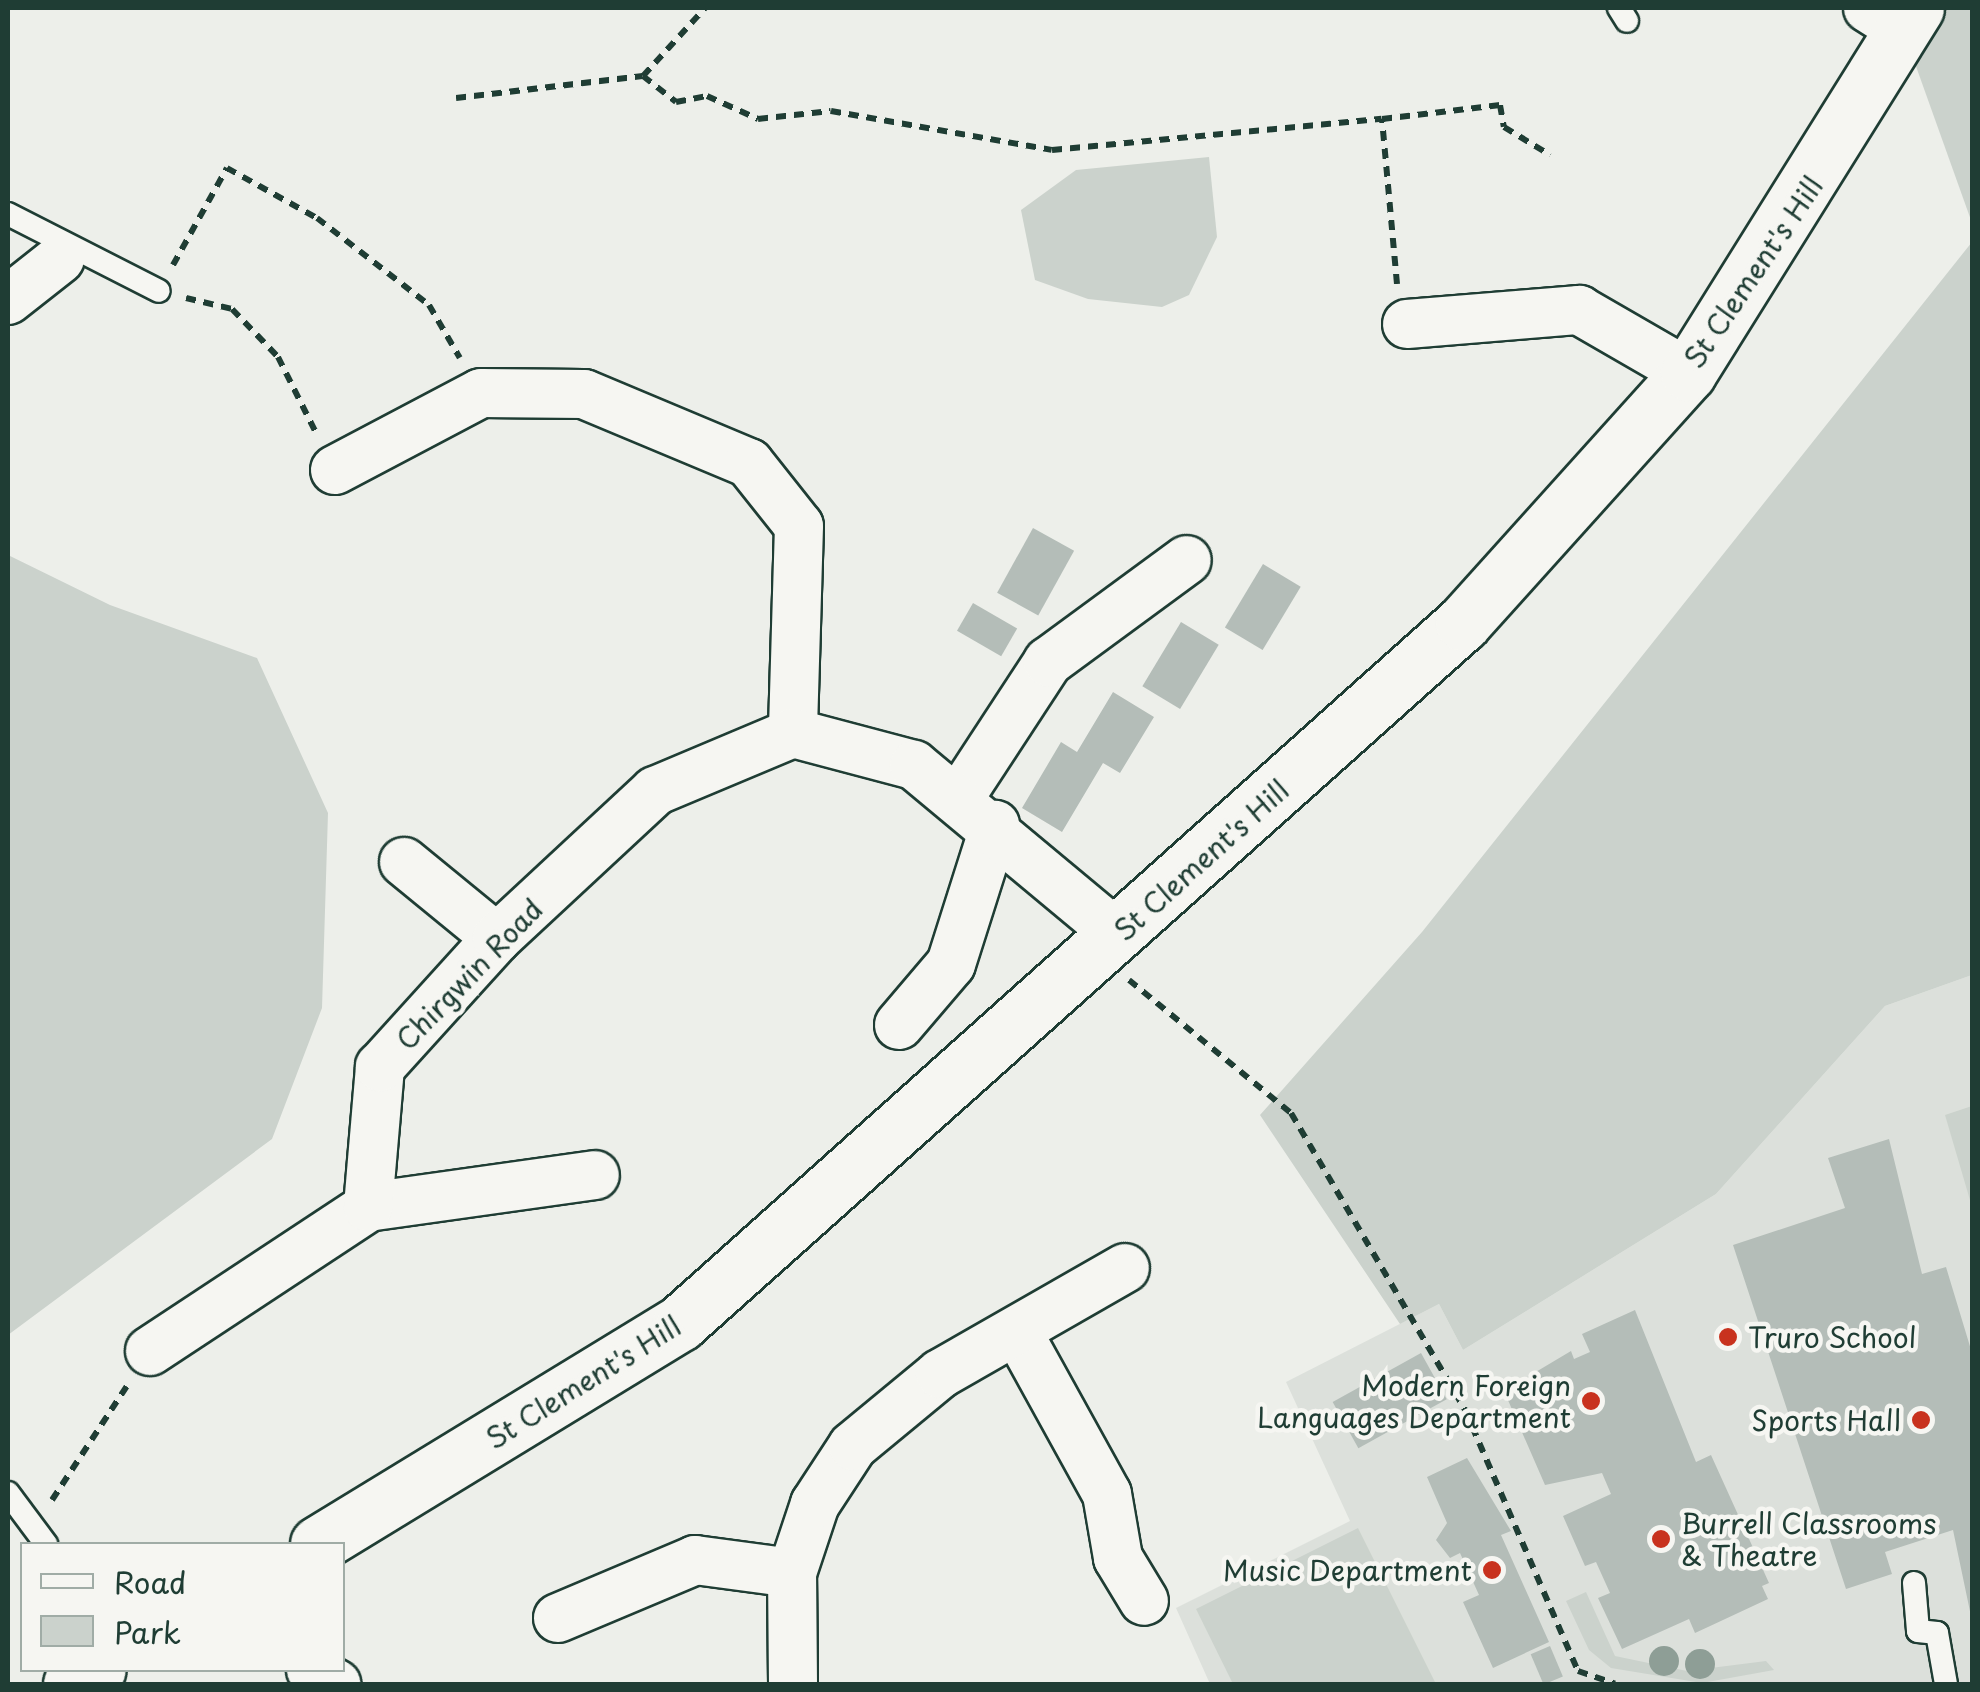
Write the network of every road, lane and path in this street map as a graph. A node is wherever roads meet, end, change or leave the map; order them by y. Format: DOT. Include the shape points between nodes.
graph roads {
  1 [pos="705,8"];
  2 [pos="1896,15"];
  3 [pos="643,76"];
  4 [pos="456,98"];
  5 [pos="1382,119"];
  6 [pos="1550,155"];
  7 [pos="8,214"];
  8 [pos="65,253"];
  9 [pos="159,292"];
  10 [pos="8,300"];
  11 [pos="1407,324"];
  12 [pos="1688,373"];
  13 [pos="481,394"];
  14 [pos="335,470"];
  15 [pos="1186,560"];
  16 [pos="793,733"];
  17 [pos="977,811"];
  18 [pos="404,862"];
  19 [pos="497,938"];
  20 [pos="1107,944"];
  21 [pos="899,1025"];
  22 [pos="595,1175"];
  23 [pos="368,1207"];
  24 [pos="1126,1268"];
  25 [pos="1017,1331"];
  26 [pos="150,1351"];
  27 [pos="8,1493"];
  28 [pos="55,1519"];
  29 [pos="45,1542"];
  30 [pos="321,1542"];
  31 [pos="792,1573"];
  32 [pos="1148,1579"];
  33 [pos="1914,1583"];
  34 [pos="558,1618"];
  35 [pos="93,1672"];
  36 [pos="71,1684"];
  37 [pos="793,1684"];
  38 [pos="1615,1684"];
  39 [pos="1946,1684"];
  1 -- 3 [label="path"];
  2 -- 12 [label="street, St Clement's Hill"];
  3 -- 4 [label="path"];
  3 -- 5 [label="path" via="676,102 707,96 758,119 832,111 1052,150"];
  5 -- 6 [label="path" via="1500,105 1504,127"];
  5 -- 11 [label="path"];
  7 -- 8 [label="lane"];
  8 -- 9 [label="lane"];
  8 -- 10 [label="street"];
  9 -- 13 [label="path" via="227,168 317,218 429,305"];
  9 -- 14 [label="path" via="232,309 278,358"];
  11 -- 12 [label="street" via="1579,310"];
  12 -- 20 [label="street, St Clement's Hill" via="1463,623"];
  13 -- 14 [label="street"];
  13 -- 16 [label="street" via="584,394 749,462 799,526"];
  15 -- 17 [label="street" via="1048,662"];
  16 -- 17 [label="street" via="914,765"];
  16 -- 19 [label="street, Chirgwin Road" via="656,791"];
  17 -- 20 [label="street"];
  17 -- 21 [label="street" via="950,964"];
  18 -- 19 [label="street"];
  19 -- 23 [label="street, Chirgwin Road" via="380,1067"];
  20 -- 30 [label="street, St Clement's Hill" via="680,1324"];
  20 -- 38 [label="path" via="1292,1113 1466,1410 1578,1671"];
  22 -- 23 [label="street"];
  23 -- 26 [label="street"];
  24 -- 25 [label="street"];
  25 -- 31 [label="street" via="910,1394 852,1446 815,1504"];
  25 -- 32 [label="street"];
  26 -- 28 [label="path" via="48,1506"];
  27 -- 29 [label="lane"];
  31 -- 34 [label="street" via="674,1564"];
  31 -- 37 [label="street"];
  33 -- 39 [label="lane" via="1918,1631 1937,1634"];
  35 -- 36 [label="street"];
}
